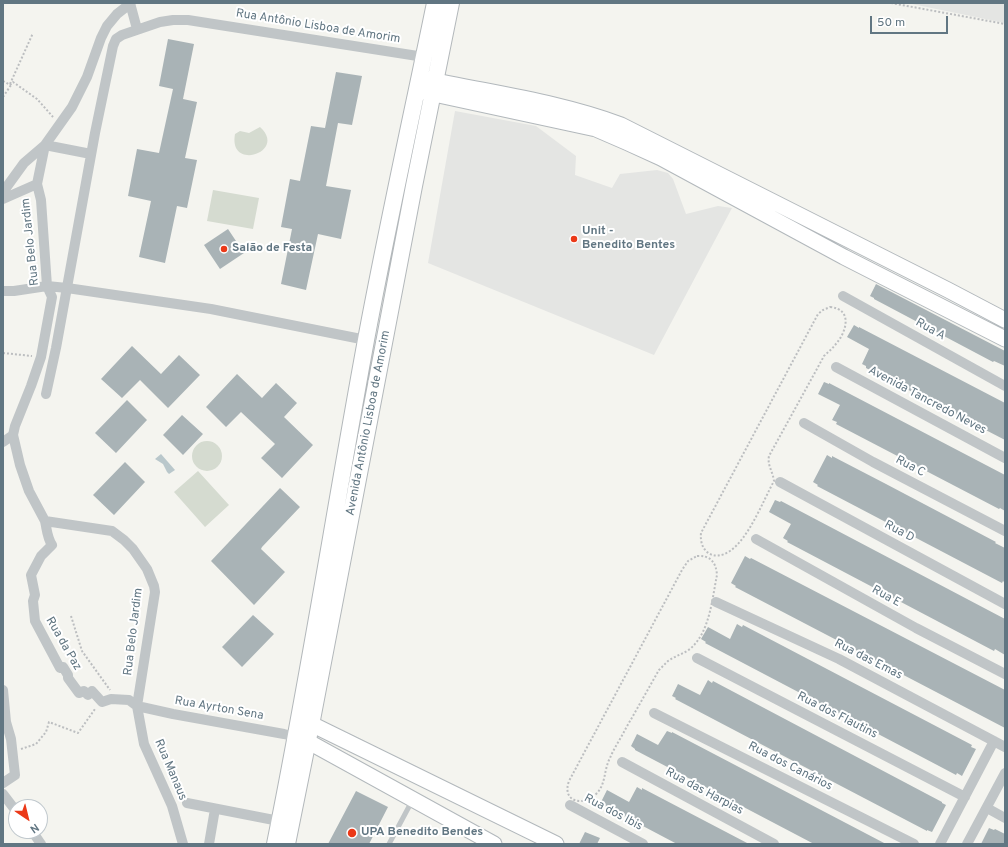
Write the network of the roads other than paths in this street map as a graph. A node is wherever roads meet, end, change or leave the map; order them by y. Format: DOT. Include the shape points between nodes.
graph roads {
  1 [pos="130,3"];
  2 [pos="435,3"];
  3 [pos="451,3"];
  4 [pos="137,29"];
  5 [pos="424,57"];
  6 [pos="426,86"];
  7 [pos="45,145"];
  8 [pos="91,154"];
  9 [pos="683,163"];
  10 [pos="37,184"];
  11 [pos="3,192"];
  12 [pos="3,199"];
  13 [pos="47,286"];
  14 [pos="67,288"];
  15 [pos="3,291"];
  16 [pos="842,296"];
  17 [pos="1005,320"];
  18 [pos="1005,339"];
  19 [pos="366,340"];
  20 [pos="836,367"];
  21 [pos="1005,386"];
  22 [pos="46,394"];
  23 [pos="804,423"];
  24 [pos="13,435"];
  25 [pos="3,442"];
  26 [pos="1005,458"];
  27 [pos="780,482"];
  28 [pos="44,521"];
  29 [pos="1005,531"];
  30 [pos="756,539"];
  31 [pos="714,600"];
  32 [pos="1005,604"];
  33 [pos="697,658"];
  34 [pos="1005,674"];
  35 [pos="3,690"];
  36 [pos="137,706"];
  37 [pos="654,713"];
  38 [pos="305,721"];
  39 [pos="301,739"];
  40 [pos="994,741"];
  41 [pos="1005,747"];
  42 [pos="622,762"];
  43 [pos="1005,773"];
  44 [pos="3,783"];
  45 [pos="965,797"];
  46 [pos="413,800"];
  47 [pos="187,803"];
  48 [pos="570,805"];
  49 [pos="986,808"];
  50 [pos="215,809"];
  51 [pos="1005,818"];
  52 [pos="279,821"];
  53 [pos="551,843"];
  54 [pos="183,844"];
  55 [pos="209,844"];
  56 [pos="274,844"];
  57 [pos="287,844"];
  58 [pos="388,844"];
  59 [pos="494,844"];
  60 [pos="643,844"];
  61 [pos="774,844"];
  62 [pos="914,844"];
  63 [pos="940,844"];
  64 [pos="967,844"];
  1 -- 4 [label="street"];
  1 -- 7 [label="street" via="107,26 78,96"];
  2 -- 5 [label="main road, Avenida Antônio Lisboa de Amorim"];
  3 -- 6 [label="main road, Avenida Antônio Lisboa de Amorim"];
  4 -- 5 [label="street, Rua Antônio Lisboa de Amorim" via="160,22 188,20"];
  4 -- 8 [label="street" via="116,39 113,46"];
  5 -- 6 [label="main road, Avenida Antônio Lisboa de Amorim"];
  6 -- 9 [label="street" via="552,104 606,120 621,125"];
  6 -- 19 [label="main road, Avenida Antônio Lisboa de Amorim" via="395,191"];
  6 -- 38 [label="main road, Avenida Antônio Lisboa de Amorim"];
  7 -- 8 [label="street"];
  7 -- 10 [label="street, Rua Belo Jardim"];
  7 -- 11 [label="street" via="24,163"];
  8 -- 14 [label="street"];
  9 -- 17 [label="street"];
  9 -- 18 [label="street" via="844,257"];
  10 -- 12 [label="street"];
  10 -- 13 [label="street, Rua Belo Jardim" via="41,200"];
  13 -- 14 [label="street"];
  13 -- 15 [label="street"];
  13 -- 24 [label="street, Rua Belo Jardim" via="52,296 41,357"];
  14 -- 19 [label="street" via="211,308"];
  14 -- 22 [label="street"];
  16 -- 21 [label="street, Rua A"];
  19 -- 38 [label="main road, Avenida Antônio Lisboa de Amorim"];
  20 -- 26 [label="street, Avenida Tancredo Neves"];
  23 -- 29 [label="street, Rua C"];
  24 -- 25 [label="street"];
  24 -- 28 [label="street" via="29,491"];
  27 -- 32 [label="street, Rua D"];
  28 -- 36 [label="street, Rua Belo Jardim" via="112,532 133,549 147,569 155,592"];
  28 -- 36 [label="street, Rua da Paz" via="46,537 52,545 41,556 31,576 35,595 35,621 60,668 63,667 78,693 84,691 88,695 92,692 102,702 111,698 129,700"];
  30 -- 34 [label="street, Rua E"];
  31 -- 40 [label="street, Rua das Emas" via="839,659"];
  33 -- 45 [label="street, Rua dos Flautins"];
  35 -- 44 [label="street" via="6,722 12,739 15,775"];
  36 -- 39 [label="street, Rua Ayrton Sena"];
  36 -- 54 [label="street, Rua Manaus" via="144,744 172,806"];
  37 -- 62 [label="street, Rua dos Canários"];
  38 -- 39 [label="main road, Avenida Antônio Lisboa de Amorim"];
  38 -- 53 [label="street"];
  39 -- 46 [label="street"];
  39 -- 52 [label="main road, Avenida Antônio Lisboa de Amorim"];
  39 -- 57 [label="main road, Avenida Antônio Lisboa de Amorim"];
  40 -- 41 [label="street, Rua das Emas"];
  40 -- 45 [label="street"];
  42 -- 61 [label="street, Rua das Harpias"];
  43 -- 49 [label="street"];
  45 -- 63 [label="street"];
  46 -- 58 [label="lane"];
  46 -- 59 [label="street"];
  47 -- 50 [label="street"];
  48 -- 60 [label="street, Rua dos Ibis"];
  49 -- 51 [label="street"];
  49 -- 64 [label="street"];
  50 -- 52 [label="street"];
  50 -- 55 [label="street"];
  52 -- 56 [label="main road, Avenida Antônio Lisboa de Amorim"];
}
